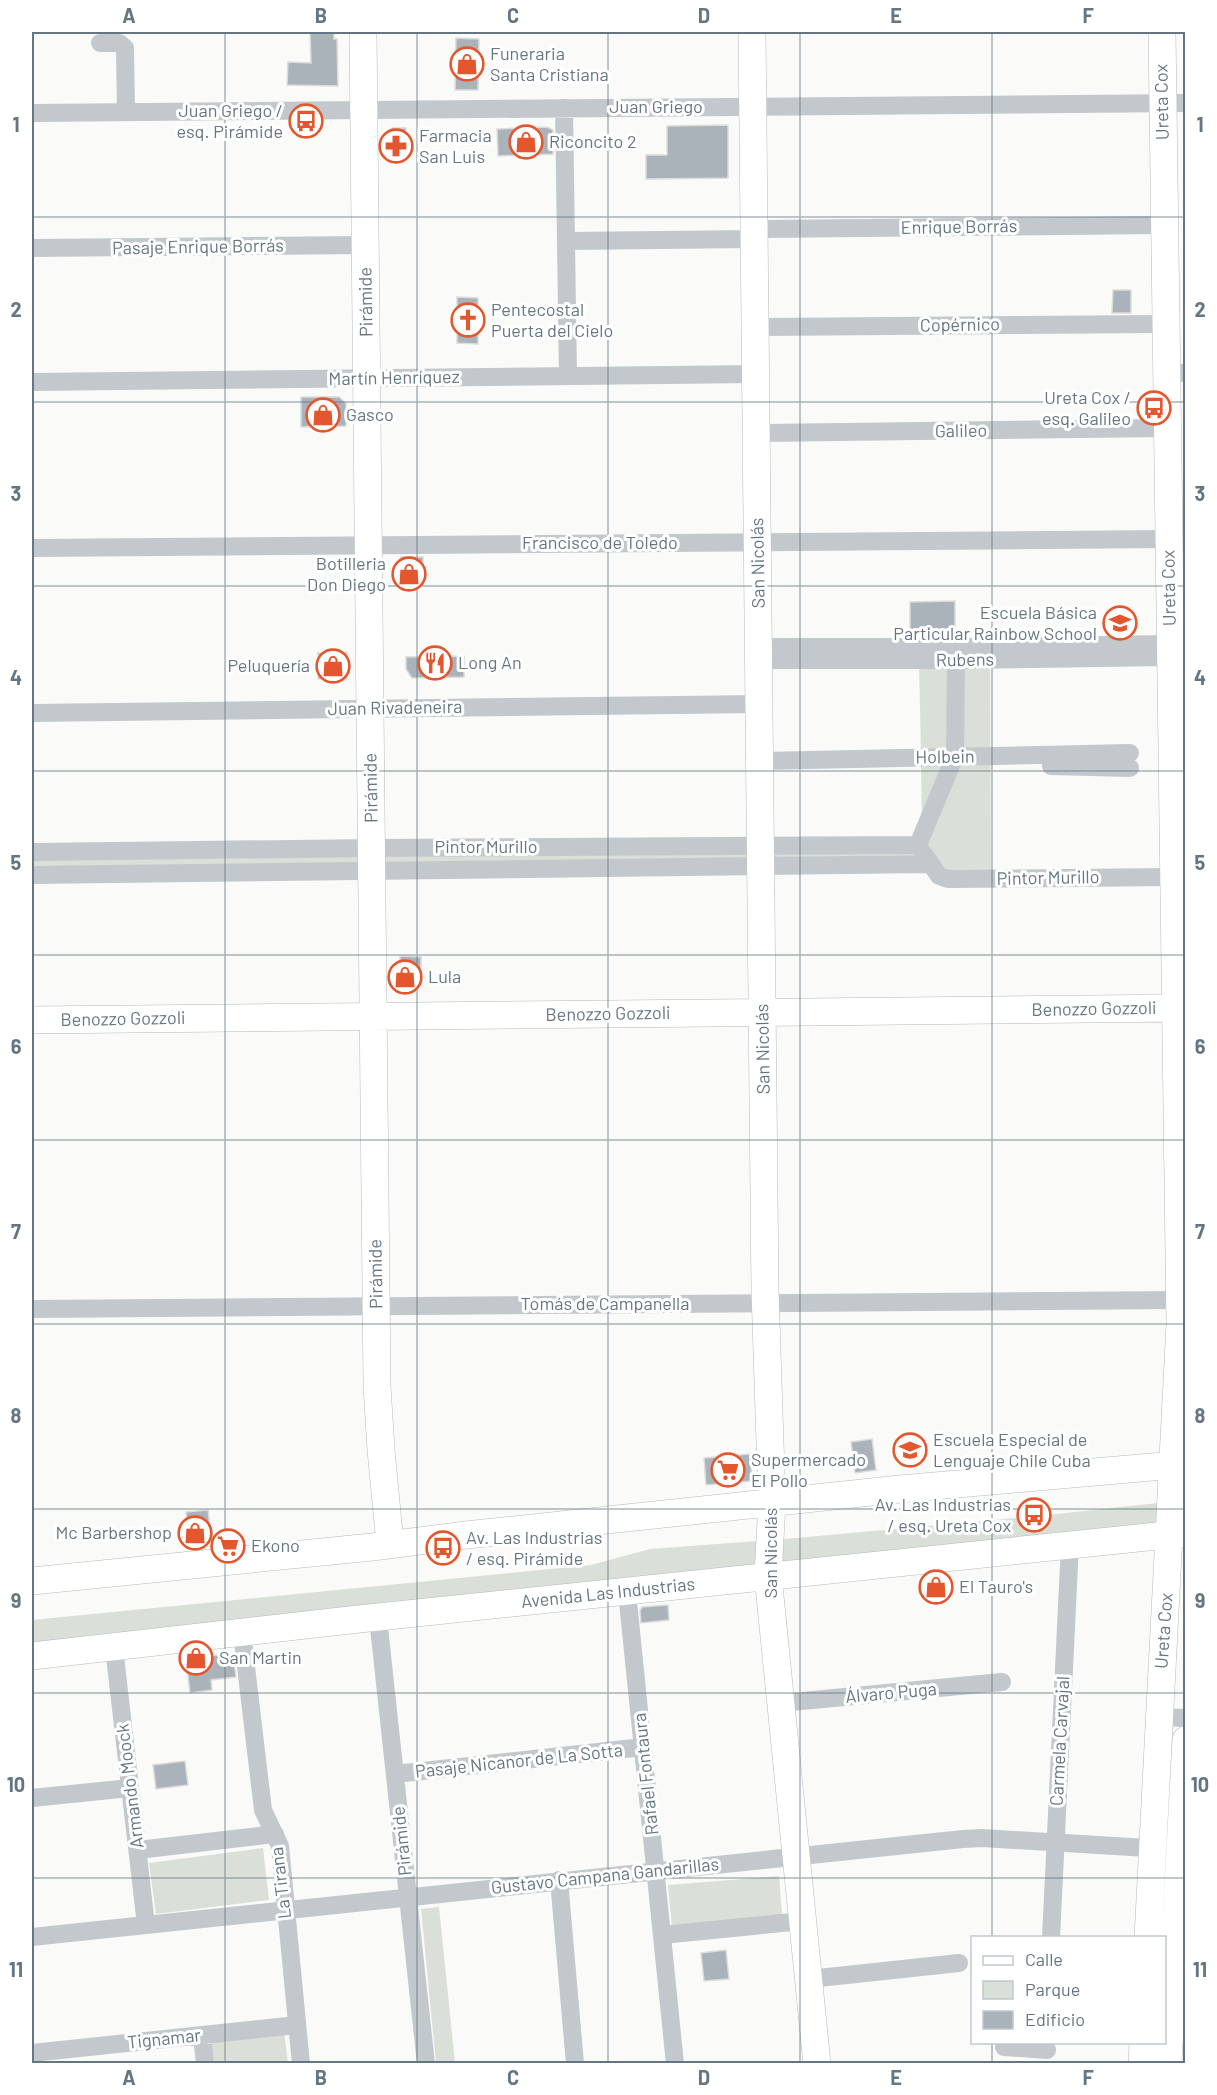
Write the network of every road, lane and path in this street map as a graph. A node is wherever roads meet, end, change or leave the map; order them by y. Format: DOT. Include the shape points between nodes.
graph roads {
  1 [pos="363,32"];
  2 [pos="752,32"];
  3 [pos="1162,32"];
  4 [pos="100,43"];
  5 [pos="1174,103"];
  6 [pos="753,107"];
  7 [pos="564,108"];
  8 [pos="364,110"];
  9 [pos="32,112"];
  10 [pos="126,112"];
  11 [pos="1164,220"];
  12 [pos="754,228"];
  13 [pos="566,241"];
  14 [pos="365,245"];
  15 [pos="32,248"];
  16 [pos="1165,324"];
  17 [pos="755,327"];
  18 [pos="1176,373"];
  19 [pos="756,374"];
  20 [pos="568,376"];
  21 [pos="367,378"];
  22 [pos="32,382"];
  23 [pos="1167,428"];
  24 [pos="756,433"];
  25 [pos="1168,539"];
  26 [pos="757,542"];
  27 [pos="369,545"];
  28 [pos="32,548"];
  29 [pos="1170,651"];
  30 [pos="759,654"];
  31 [pos="956,660"];
  32 [pos="759,704"];
  33 [pos="1178,706"];
  34 [pos="370,709"];
  35 [pos="32,713"];
  36 [pos="954,760"];
  37 [pos="760,761"];
  38 [pos="1130,761"];
  39 [pos="918,845"];
  40 [pos="32,852"];
  41 [pos="761,856"];
  42 [pos="372,860"];
  43 [pos="931,864"];
  44 [pos="32,875"];
  45 [pos="1173,877"];
  46 [pos="1180,1008"];
  47 [pos="763,1012"];
  48 [pos="374,1016"];
  49 [pos="32,1020"];
  50 [pos="766,1303"];
  51 [pos="377,1305"];
  52 [pos="32,1309"];
  53 [pos="1182,1323"];
  54 [pos="1179,1465"];
  55 [pos="772,1503"];
  56 [pos="1178,1534"];
  57 [pos="390,1544"];
  58 [pos="1070,1544"];
  59 [pos="768,1576"];
  60 [pos="32,1581"];
  61 [pos="627,1592"];
  62 [pos="378,1618"];
  63 [pos="242,1633"];
  64 [pos="114,1648"];
  65 [pos="32,1656"];
  66 [pos="1002,1683"];
  67 [pos="781,1703"];
  68 [pos="1159,1717"];
  69 [pos="1185,1718"];
  70 [pos="1185,1740"];
  71 [pos="643,1747"];
  72 [pos="395,1774"];
  73 [pos="130,1788"];
  74 [pos="32,1798"];
  75 [pos="275,1834"];
  76 [pos="1055,1842"];
  77 [pos="1152,1848"];
  78 [pos="138,1850"];
  79 [pos="1180,1850"];
  80 [pos="796,1857"];
  81 [pos="655,1870"];
  82 [pos="559,1880"];
  83 [pos="408,1897"];
  84 [pos="285,1910"];
  85 [pos="803,1921"];
  86 [pos="146,1925"];
  87 [pos="662,1935"];
  88 [pos="1051,1936"];
  89 [pos="1148,1936"];
  90 [pos="32,1937"];
  91 [pos="959,1964"];
  92 [pos="1174,1968"];
  93 [pos="809,1979"];
  94 [pos="297,2025"];
  95 [pos="202,2035"];
  96 [pos="1143,2044"];
  97 [pos="1047,2050"];
  98 [pos="1003,2051"];
  99 [pos="32,2053"];
  100 [pos="93,2055"];
  101 [pos="205,2064"];
  102 [pos="301,2064"];
  103 [pos="426,2064"];
  104 [pos="575,2064"];
  105 [pos="675,2064"];
  106 [pos="817,2064"];
  107 [pos="1142,2064"];
  108 [pos="1168,2064"];
  1 -- 8 [label="street, Pirámide"];
  2 -- 6 [label="street, San Nicolás"];
  3 -- 5 [label="street, Ureta Cox"];
  4 -- 10 [label="street" via="119,43 125,48"];
  5 -- 6 [label="street, Juan Griego"];
  5 -- 11 [label="street, Ureta Cox"];
  6 -- 7 [label="street, Juan Griego"];
  6 -- 12 [label="street, San Nicolás"];
  7 -- 8 [label="street, Juan Griego"];
  7 -- 13 [label="street"];
  8 -- 10 [label="street, Juan Griego"];
  8 -- 14 [label="street, Pirámide"];
  9 -- 10 [label="street, Juan Griego"];
  11 -- 12 [label="street, Enrique Borrás"];
  11 -- 16 [label="street, Ureta Cox"];
  12 -- 13 [label="street"];
  12 -- 17 [label="street, San Nicolás"];
  13 -- 20 [label="street"];
  14 -- 15 [label="street, Pasaje Enrique Borrás"];
  14 -- 21 [label="street, Pirámide"];
  16 -- 17 [label="street, Copérnico"];
  16 -- 18 [label="street, Ureta Cox"];
  17 -- 19 [label="street, San Nicolás"];
  18 -- 23 [label="street, Ureta Cox"];
  19 -- 20 [label="street, Martín Henríquez"];
  19 -- 24 [label="street, San Nicolás"];
  20 -- 21 [label="street, Martín Henríquez"];
  21 -- 22 [label="street, Martín Henríquez"];
  21 -- 27 [label="street, Pirámide"];
  23 -- 24 [label="street, Galileo"];
  23 -- 25 [label="street, Ureta Cox"];
  24 -- 26 [label="street, San Nicolás"];
  25 -- 26 [label="street, Francisco de Toledo"];
  25 -- 29 [label="street, Ureta Cox"];
  26 -- 27 [label="street, Francisco de Toledo"];
  26 -- 30 [label="street, San Nicolás"];
  27 -- 28 [label="street, Francisco de Toledo"];
  27 -- 34 [label="street, Pirámide"];
  29 -- 30 [label="street, Rubens" via="956,647"];
  29 -- 31 [label="street, Rubens"];
  29 -- 33 [label="street, Ureta Cox"];
  30 -- 31 [label="street, Rubens"];
  30 -- 32 [label="street, San Nicolás"];
  31 -- 36 [label="street"];
  32 -- 34 [label="street, Juan Rivadeneira"];
  32 -- 37 [label="street, San Nicolás"];
  33 -- 45 [label="street, Ureta Cox"];
  34 -- 35 [label="street, Juan Rivadeneira"];
  34 -- 42 [label="street, Pirámide"];
  36 -- 37 [label="street, Holbein"];
  36 -- 38 [label="street, Holbein"];
  36 -- 39 [label="street"];
  37 -- 41 [label="street, San Nicolás"];
  39 -- 41 [label="street, Pintor Murillo"];
  39 -- 43 [label="street, Pintor Murillo"];
  40 -- 42 [label="street, Pintor Murillo"];
  41 -- 42 [label="street, Pintor Murillo"];
  41 -- 43 [label="street, Pintor Murillo"];
  41 -- 47 [label="street, San Nicolás"];
  42 -- 44 [label="street, Pintor Murillo"];
  42 -- 48 [label="street, Pirámide"];
  43 -- 45 [label="street, Pintor Murillo" via="939,876 948,879"];
  45 -- 46 [label="street, Ureta Cox"];
  46 -- 47 [label="street, Benozzo Gozzoli"];
  46 -- 53 [label="street, Ureta Cox"];
  47 -- 48 [label="street, Benozzo Gozzoli"];
  47 -- 50 [label="street, San Nicolás"];
  48 -- 49 [label="street, Benozzo Gozzoli"];
  48 -- 51 [label="street, Pirámide"];
  50 -- 51 [label="street, Tomás de Campanella"];
  50 -- 53 [label="street, Tomás de Campanella"];
  50 -- 55 [label="street, San Nicolás"];
  51 -- 52 [label="street, Tomás de Campanella"];
  51 -- 57 [label="street, Pirámide" via="378,1421"];
  53 -- 54 [label="street, Ureta Cox"];
  54 -- 55 [label="street"];
  54 -- 56 [label="street, Ureta Cox"];
  55 -- 57 [label="street"];
  55 -- 59 [label="street, San Nicolás"];
  56 -- 58 [label="street, Avenida Las Industrias"];
  56 -- 68 [label="street, Ureta Cox"];
  57 -- 60 [label="street"];
  58 -- 59 [label="street, Avenida Las Industrias"];
  58 -- 76 [label="street, Carmela Carvajal"];
  59 -- 61 [label="street, Avenida Las Industrias"];
  59 -- 67 [label="street, San Nicolás"];
  61 -- 62 [label="street, Avenida Las Industrias"];
  61 -- 71 [label="street, Rafael Fontaura"];
  62 -- 63 [label="street, Avenida Las Industrias"];
  62 -- 72 [label="street, Pirámide"];
  63 -- 64 [label="street, Avenida Las Industrias"];
  63 -- 75 [label="street, La Tirana" via="263,1810"];
  64 -- 65 [label="street, Avenida Las Industrias"];
  64 -- 73 [label="street, Armando Moock"];
  66 -- 67 [label="street, Álvaro Puga"];
  67 -- 80 [label="street, San Nicolás"];
  68 -- 69 [label="street"];
  68 -- 77 [label="street, Ureta Cox"];
  70 -- 79 [label="street"];
  71 -- 72 [label="street, Pasaje Nicanor de La Sotta"];
  71 -- 81 [label="street, Rafael Fontaura"];
  72 -- 83 [label="street, Pirámide"];
  73 -- 74 [label="street"];
  73 -- 78 [label="street, Armando Moock"];
  75 -- 78 [label="street"];
  75 -- 84 [label="street, La Tirana" via="280,1846"];
  76 -- 77 [label="street, Gustavo Campana Gandarillas"];
  76 -- 80 [label="street, Gustavo Campana Gandarillas" via="973,1838"];
  76 -- 88 [label="street, Carmela Carvajal"];
  77 -- 79 [label="street, Gustavo Campana Gandarillas"];
  77 -- 89 [label="street, Ureta Cox"];
  78 -- 86 [label="street, Armando Moock"];
  79 -- 92 [label="street"];
  80 -- 81 [label="street, Gustavo Campana Gandarillas"];
  80 -- 85 [label="street, San Nicolás"];
  81 -- 82 [label="street, Gustavo Campana Gandarillas"];
  81 -- 87 [label="street, Rafael Fontaura"];
  82 -- 83 [label="street, Gustavo Campana Gandarillas"];
  82 -- 104 [label="street"];
  83 -- 84 [label="street, Gustavo Campana Gandarillas"];
  83 -- 103 [label="street, Pirámide"];
  84 -- 86 [label="street, Gustavo Campana Gandarillas"];
  84 -- 94 [label="street, La Tirana"];
  85 -- 87 [label="street"];
  85 -- 93 [label="street, San Nicolás"];
  86 -- 90 [label="street, Gustavo Campana Gandarillas"];
  87 -- 105 [label="street, Rafael Fontaura"];
  91 -- 93 [label="street"];
  92 -- 108 [label="street"];
  93 -- 106 [label="street, San Nicolás"];
  94 -- 95 [label="street, Tignamar"];
  94 -- 102 [label="street, La Tirana"];
  95 -- 100 [label="street, Tignamar"];
  95 -- 101 [label="street"];
  96 -- 107 [label="street"];
  97 -- 98 [label="street"];
  99 -- 100 [label="street, Tignamar"];
}
